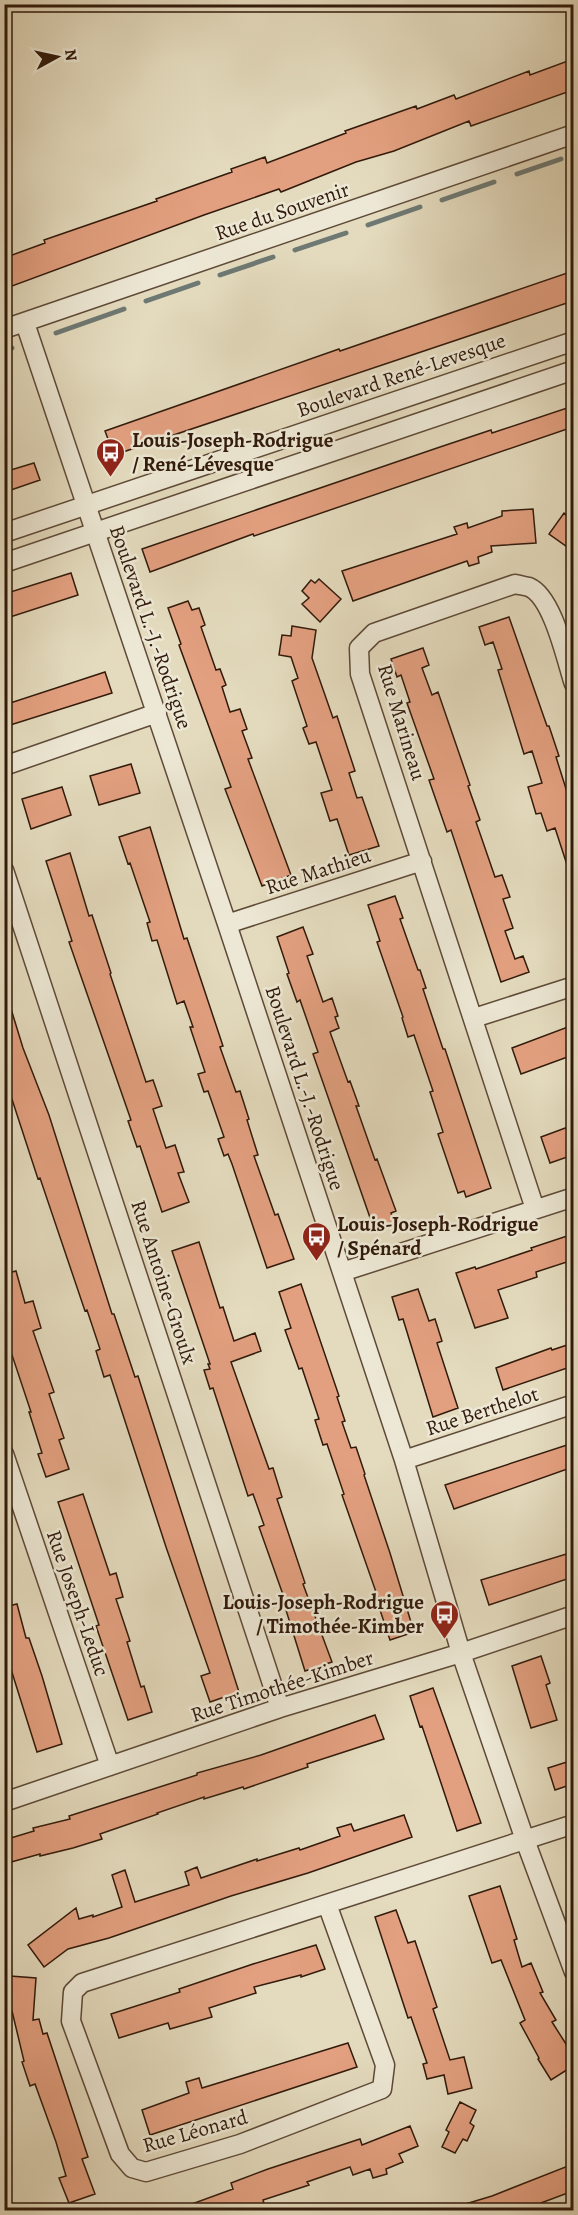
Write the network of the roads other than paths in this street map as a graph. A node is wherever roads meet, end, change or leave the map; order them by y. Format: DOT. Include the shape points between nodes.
graph roads {
  1 [pos="573,134"];
  2 [pos="25,322"];
  3 [pos="4,329"];
  4 [pos="573,341"];
  5 [pos="573,370"];
  6 [pos="86,505"];
  7 [pos="95,532"];
  8 [pos="4,533"];
  9 [pos="4,563"];
  10 [pos="573,684"];
  11 [pos="157,713"];
  12 [pos="4,766"];
  13 [pos="422,861"];
  14 [pos="4,870"];
  15 [pos="227,924"];
  16 [pos="573,986"];
  17 [pos="474,1018"];
  18 [pos="573,1197"];
  19 [pos="535,1209"];
  20 [pos="342,1272"];
  21 [pos="573,1404"];
  22 [pos="4,1454"];
  23 [pos="404,1460"];
  24 [pos="573,1615"];
  25 [pos="461,1653"];
  26 [pos="280,1708"];
  27 [pos="110,1766"];
  28 [pos="4,1802"];
  29 [pos="573,1824"];
  30 [pos="525,1840"];
  31 [pos="327,1904"];
  32 [pos="573,1972"];
  1 -- 2 [label="street, Rue du Souvenir"];
  2 -- 3 [label="street, Rue du Souvenir"];
  2 -- 6 [label="street, Boulevard L.-J.-Rodrigue"];
  4 -- 6 [label="street, Boulevard René-Levesque"];
  5 -- 7 [label="street"];
  6 -- 7 [label="street, Boulevard L.-J.-Rodrigue"];
  6 -- 8 [label="street, Boulevard René-Levesque"];
  7 -- 9 [label="street"];
  7 -- 11 [label="street, Boulevard L.-J.-Rodrigue"];
  10 -- 13 [label="street, Rue Marineau" via="550,611 530,587 515,584 374,633 359,648 360,674"];
  11 -- 12 [label="street"];
  11 -- 15 [label="street, Boulevard L.-J.-Rodrigue"];
  13 -- 15 [label="street, Rue Mathieu"];
  13 -- 17 [label="street, Rue Marineau"];
  14 -- 26 [label="street, Rue Antoine-Groulx"];
  15 -- 20 [label="street, Boulevard L.-J.-Rodrigue"];
  16 -- 17 [label="street"];
  17 -- 19 [label="street, Rue Marineau"];
  18 -- 19 [label="street"];
  19 -- 20 [label="street"];
  20 -- 23 [label="street, Boulevard L.-J.-Rodrigue"];
  21 -- 23 [label="street, Rue Berthelot"];
  22 -- 27 [label="street, Rue Joseph-Leduc"];
  23 -- 25 [label="street, Boulevard L.-J.-Rodrigue"];
  24 -- 25 [label="street, Rue Timothée-Kimber"];
  25 -- 26 [label="street, Rue Timothée-Kimber"];
  25 -- 30 [label="street, Boulevard L.-J.-Rodrigue"];
  26 -- 27 [label="street, Rue Timothée-Kimber"];
  27 -- 28 [label="street, Rue Timothée-Kimber"];
  29 -- 30 [label="street, Rue Léonard"];
  30 -- 31 [label="street, Rue Léonard"];
  30 -- 32 [label="street, Boulevard L.-J.-Rodrigue"];
  31 -- 31 [label="street, Rue Léonard" via="82,1983 73,1992 71,2021 120,2154 132,2168 146,2172 240,2144 382,2089 385,2065"];
}
